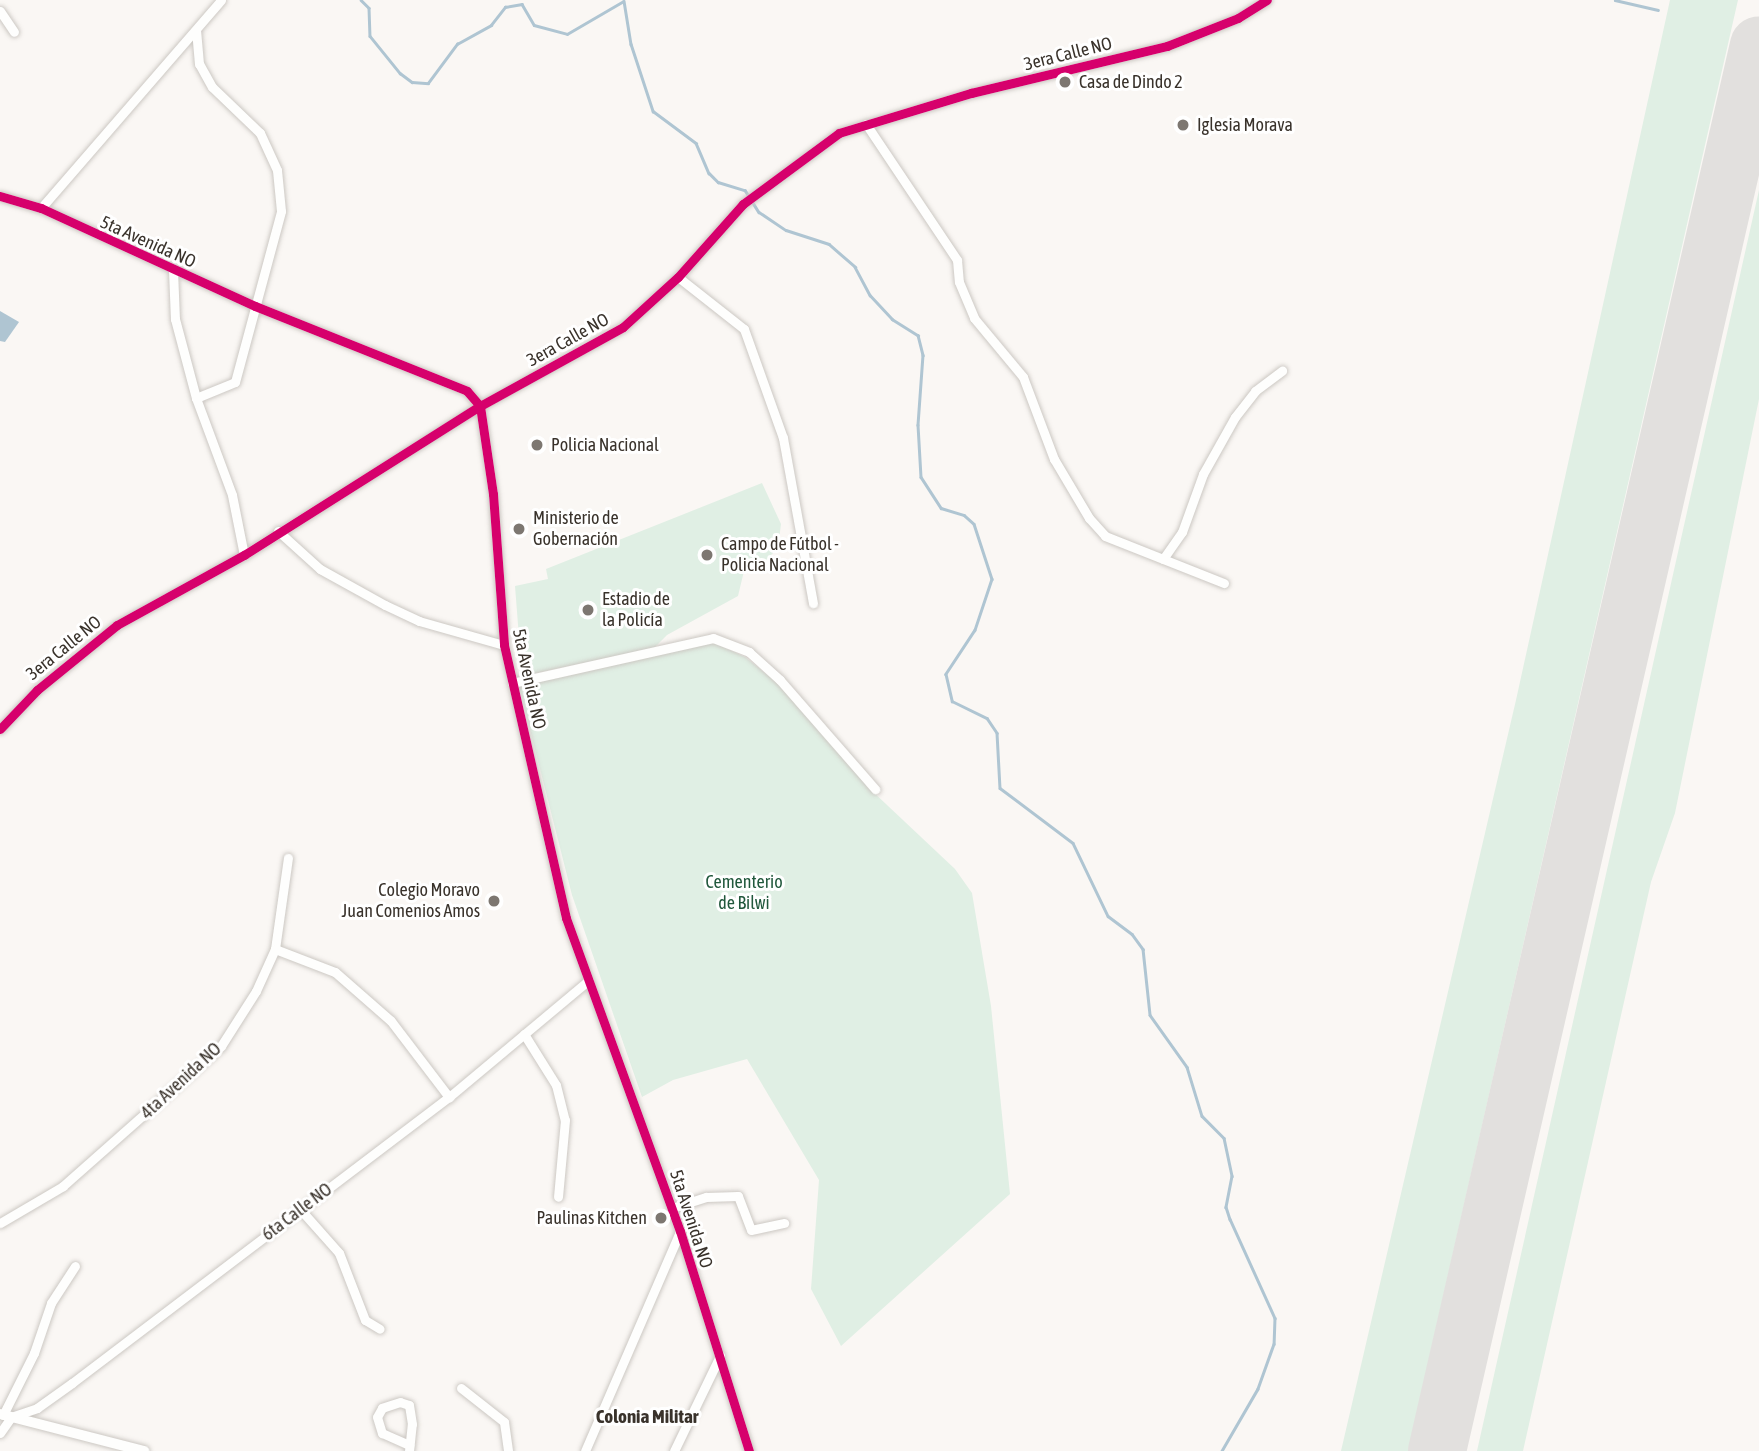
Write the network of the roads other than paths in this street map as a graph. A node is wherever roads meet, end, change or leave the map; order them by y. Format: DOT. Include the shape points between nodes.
graph roads {
  1 [pos="221,0"];
  2 [pos="1267,0"];
  3 [pos="0,11"];
  4 [pos="196,30"];
  5 [pos="14,32"];
  6 [pos="866,124"];
  7 [pos="0,196"];
  8 [pos="41,208"];
  9 [pos="173,270"];
  10 [pos="678,276"];
  11 [pos="255,306"];
  12 [pos="1282,370"];
  13 [pos="196,398"];
  14 [pos="480,406"];
  15 [pos="278,531"];
  16 [pos="244,555"];
  17 [pos="1163,559"];
  18 [pos="1224,583"];
  19 [pos="813,603"];
  20 [pos="504,645"];
  21 [pos="512,683"];
  22 [pos="0,729"];
  23 [pos="874,789"];
  24 [pos="288,858"];
  25 [pos="275,949"];
  26 [pos="589,980"];
  27 [pos="524,1034"];
  28 [pos="449,1097"];
  29 [pos="558,1196"];
  30 [pos="671,1208"];
  31 [pos="300,1209"];
  32 [pos="0,1223"];
  33 [pos="784,1223"];
  34 [pos="680,1231"];
  35 [pos="75,1266"];
  36 [pos="380,1329"];
  37 [pos="720,1356"];
  38 [pos="461,1388"];
  39 [pos="5,1415"];
  40 [pos="0,1433"];
  41 [pos="409,1448"];
  42 [pos="144,1451"];
  43 [pos="508,1451"];
  44 [pos="585,1451"];
  45 [pos="674,1451"];
  46 [pos="749,1451"];
  1 -- 4 [label="street"];
  2 -- 6 [label="street, 3era Calle NO" via="1238,18 1171,45"];
  3 -- 5 [label="street"];
  4 -- 8 [label="street"];
  4 -- 11 [label="street" via="198,64 212,87 260,133 277,170 281,211"];
  6 -- 10 [label="street, 3era Calle NO" via="839,133 743,204"];
  6 -- 17 [label="street" via="957,260 959,282 974,318 1023,377 1054,459 1089,518 1105,536"];
  7 -- 8 [label="street, 5ta Avenida NO"];
  8 -- 9 [label="street, 5ta Avenida NO"];
  9 -- 11 [label="street, 5ta Avenida NO"];
  9 -- 13 [label="street" via="176,319"];
  10 -- 14 [label="street, 3era Calle NO" via="622,327"];
  10 -- 19 [label="street" via="744,329 783,438"];
  11 -- 13 [label="street" via="235,382"];
  11 -- 14 [label="street, 5ta Avenida NO" via="467,391"];
  12 -- 17 [label="street" via="1255,391 1235,416 1203,474 1182,532"];
  13 -- 16 [label="street" via="232,495"];
  14 -- 15 [label="street, 3era Calle NO"];
  14 -- 20 [label="street, 5ta Avenida NO" via="493,494"];
  15 -- 16 [label="street, 3era Calle NO"];
  15 -- 20 [label="street" via="320,569 385,605 419,621"];
  16 -- 22 [label="street, 3era Calle NO" via="117,625 37,690"];
  17 -- 18 [label="street"];
  20 -- 21 [label="street, 5ta Avenida NO"];
  21 -- 23 [label="street" via="713,638 749,652 780,680"];
  21 -- 26 [label="street, 5ta Avenida NO" via="566,918"];
  24 -- 25 [label="street, 4ta Avenida NO"];
  25 -- 28 [label="street" via="335,972 391,1021"];
  25 -- 32 [label="street, 4ta Avenida NO" via="256,991 221,1046 63,1186"];
  26 -- 27 [label="street, 6ta Calle NO"];
  26 -- 30 [label="street, 5ta Avenida NO"];
  27 -- 28 [label="street, 6ta Calle NO"];
  27 -- 29 [label="street" via="556,1085 565,1120"];
  28 -- 31 [label="street, 6ta Calle NO"];
  30 -- 33 [label="street" via="706,1197 738,1196 751,1230"];
  30 -- 34 [label="street, 5ta Avenida NO"];
  31 -- 36 [label="street" via="339,1253 365,1320"];
  31 -- 39 [label="street, 6ta Calle NO" via="37,1408"];
  34 -- 37 [label="street, 5ta Avenida NO"];
  34 -- 44 [label="street"];
  35 -- 39 [label="street" via="51,1303"];
  37 -- 45 [label="street"];
  37 -- 46 [label="street, 5ta Avenida NO"];
  38 -- 43 [label="street" via="503,1422"];
  39 -- 40 [label="street"];
  39 -- 42 [label="street"];
  41 -- 41 [label="street" via="410,1405 400,1402 382,1408 377,1417 382,1433"];
}
